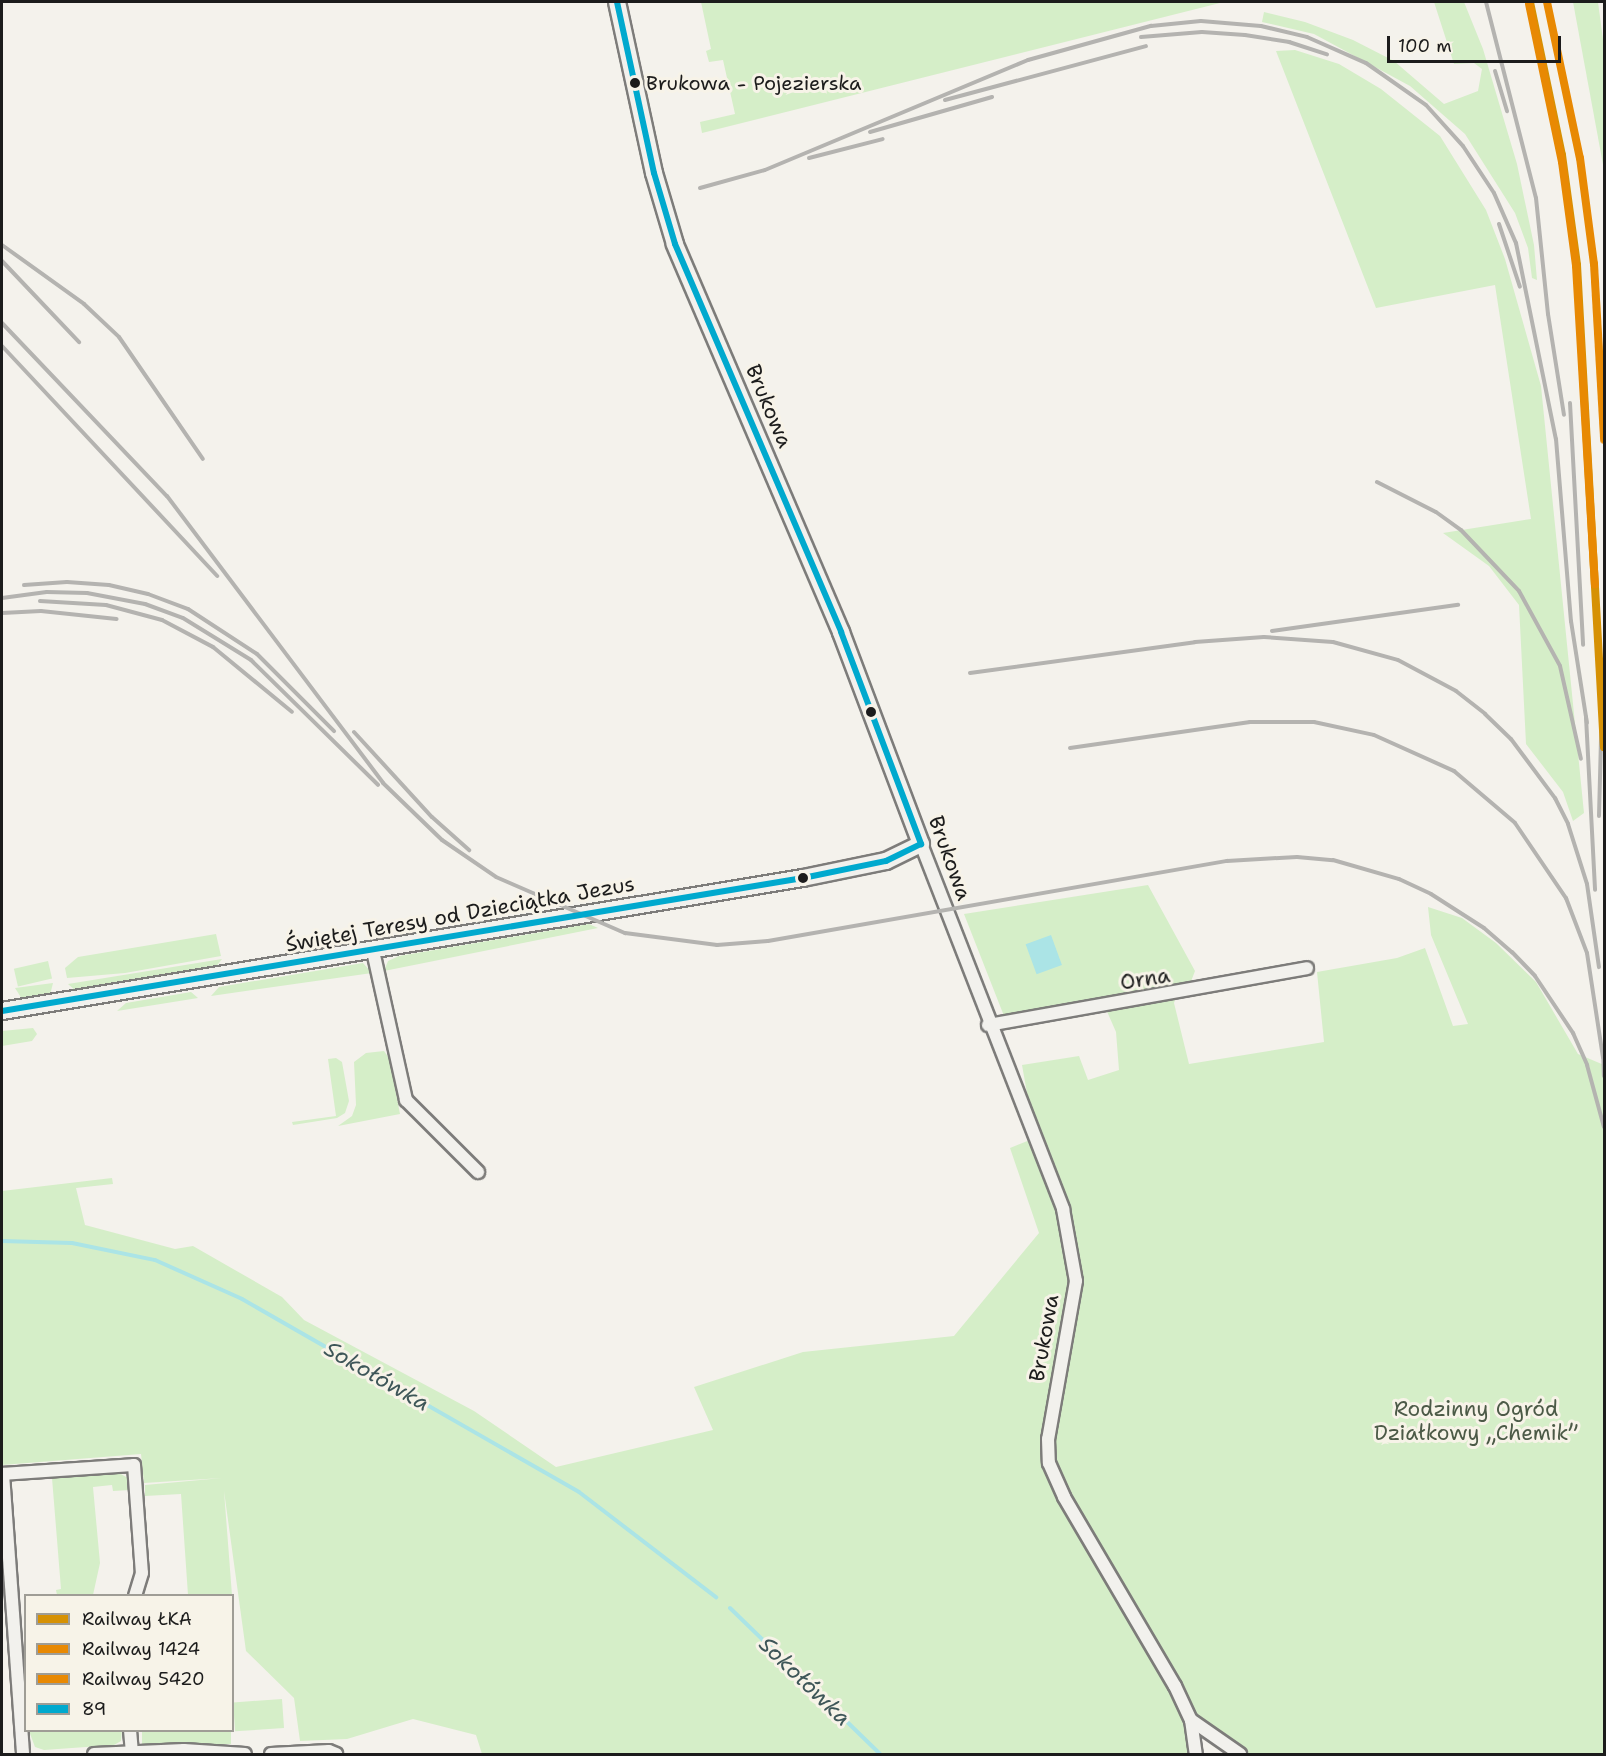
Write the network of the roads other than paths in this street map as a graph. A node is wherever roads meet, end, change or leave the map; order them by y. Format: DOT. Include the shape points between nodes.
graph roads {
  1 [pos="617,2"];
  2 [pos="921,844"];
  3 [pos="373,951"];
  4 [pos="1307,968"];
  5 [pos="2,1011"];
  6 [pos="988,1025"];
  7 [pos="478,1172"];
  8 [pos="2,1474"];
  9 [pos="136,1594"];
  10 [pos="1191,1720"];
  11 [pos="130,1732"];
  12 [pos="132,1752"];
  13 [pos="184,1752"];
  14 [pos="335,1754"];
  15 [pos="23,1755"];
  16 [pos="94,1755"];
  17 [pos="245,1755"];
  18 [pos="271,1755"];
  19 [pos="1196,1755"];
  20 [pos="1240,1755"];
  1 -- 2 [label="street, Brukowa" via="654,173 675,244 841,632"];
  2 -- 3 [label="street, Świętej Teresy od Dzieciątka Jezus" via="893,859 862,867"];
  2 -- 6 [label="street, Brukowa"];
  3 -- 5 [label="street, Świętej Teresy od Dzieciątka Jezus"];
  3 -- 7 [label="street" via="401,1091 412,1108"];
  4 -- 6 [label="street, Orna"];
  6 -- 10 [label="street, Brukowa" via="1063,1209 1076,1281 1048,1439 1049,1463 1064,1497 1156,1650"];
  8 -- 9 [label="street" via="134,1466 142,1573"];
  8 -- 15 [label="street"];
  10 -- 19 [label="street, Brukowa"];
  10 -- 20 [label="street, Brukowa"];
  11 -- 12 [label="street"];
  12 -- 13 [label="street"];
  12 -- 16 [label="street"];
  13 -- 17 [label="street"];
  14 -- 18 [label="street"];
}
